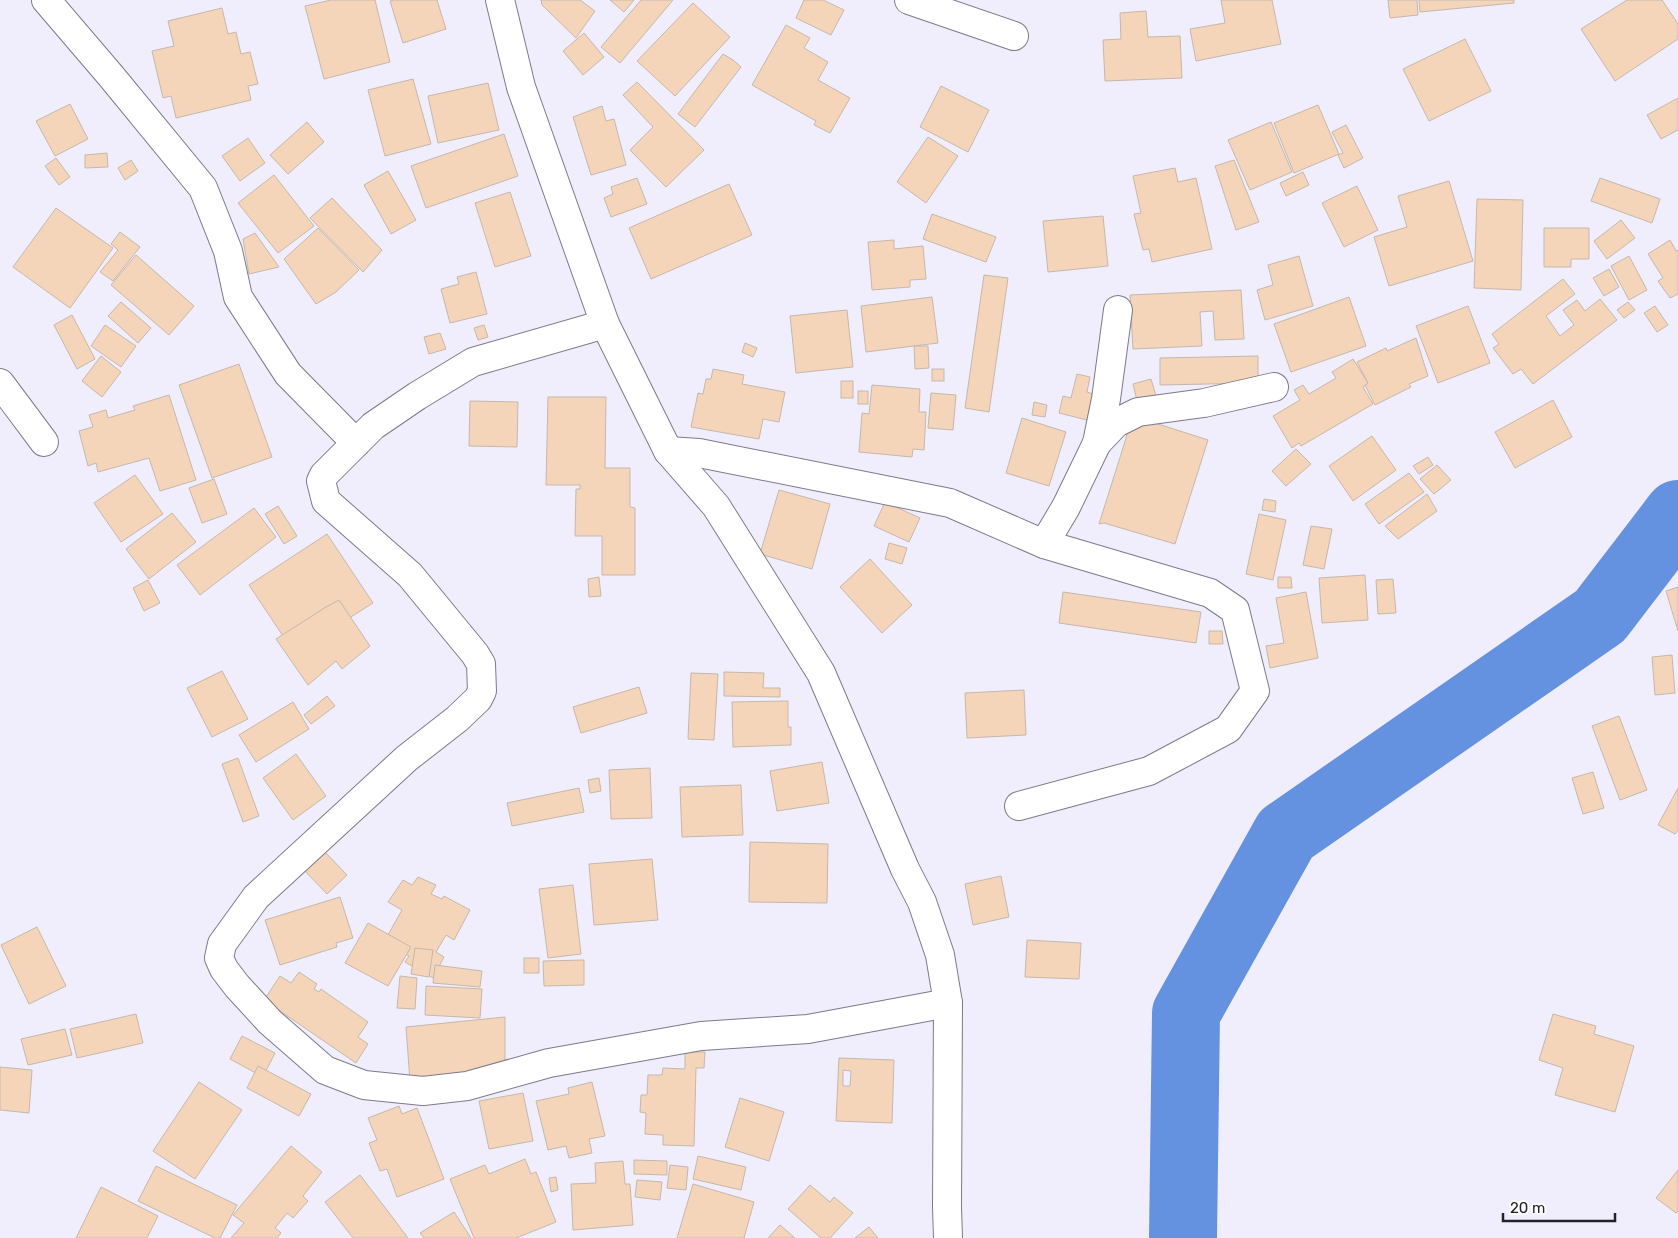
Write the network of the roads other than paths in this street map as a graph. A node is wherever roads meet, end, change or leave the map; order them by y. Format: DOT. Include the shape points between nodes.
graph roads {
  1 [pos="46,0"];
  2 [pos="500,0"];
  3 [pos="909,0"];
  4 [pos="1014,36"];
  5 [pos="1118,310"];
  6 [pos="605,324"];
  7 [pos="0,383"];
  8 [pos="1274,387"];
  9 [pos="44,442"];
  10 [pos="356,444"];
  11 [pos="1097,444"];
  12 [pos="668,451"];
  13 [pos="1044,544"];
  14 [pos="1019,806"];
  15 [pos="948,1003"];
  16 [pos="948,1238"];
  1 -- 10 [label="street" via="203,188 228,251 238,296 288,374"];
  2 -- 6 [label="street" via="521,87"];
  3 -- 4 [label="street"];
  5 -- 11 [label="street"];
  6 -- 10 [label="street" via="473,362 374,426"];
  6 -- 12 [label="street"];
  7 -- 9 [label="street"];
  8 -- 11 [label="street" via="1204,403 1138,412 1116,423"];
  10 -- 15 [label="street" via="324,475 321,481 326,501 410,575 434,603 481,664 482,691 458,719 407,758 256,897 222,944 219,958 224,970 270,1022 325,1070 364,1085 423,1091 467,1086 549,1064 701,1036 808,1029"];
  11 -- 13 [label="street"];
  12 -- 13 [label="street" via="699,453 950,503"];
  12 -- 15 [label="street" via="716,506 822,673 922,902 940,954"];
  13 -- 14 [label="street" via="1210,594 1235,610 1254,691 1228,728 1149,771"];
  15 -- 16 [label="street"];
}
